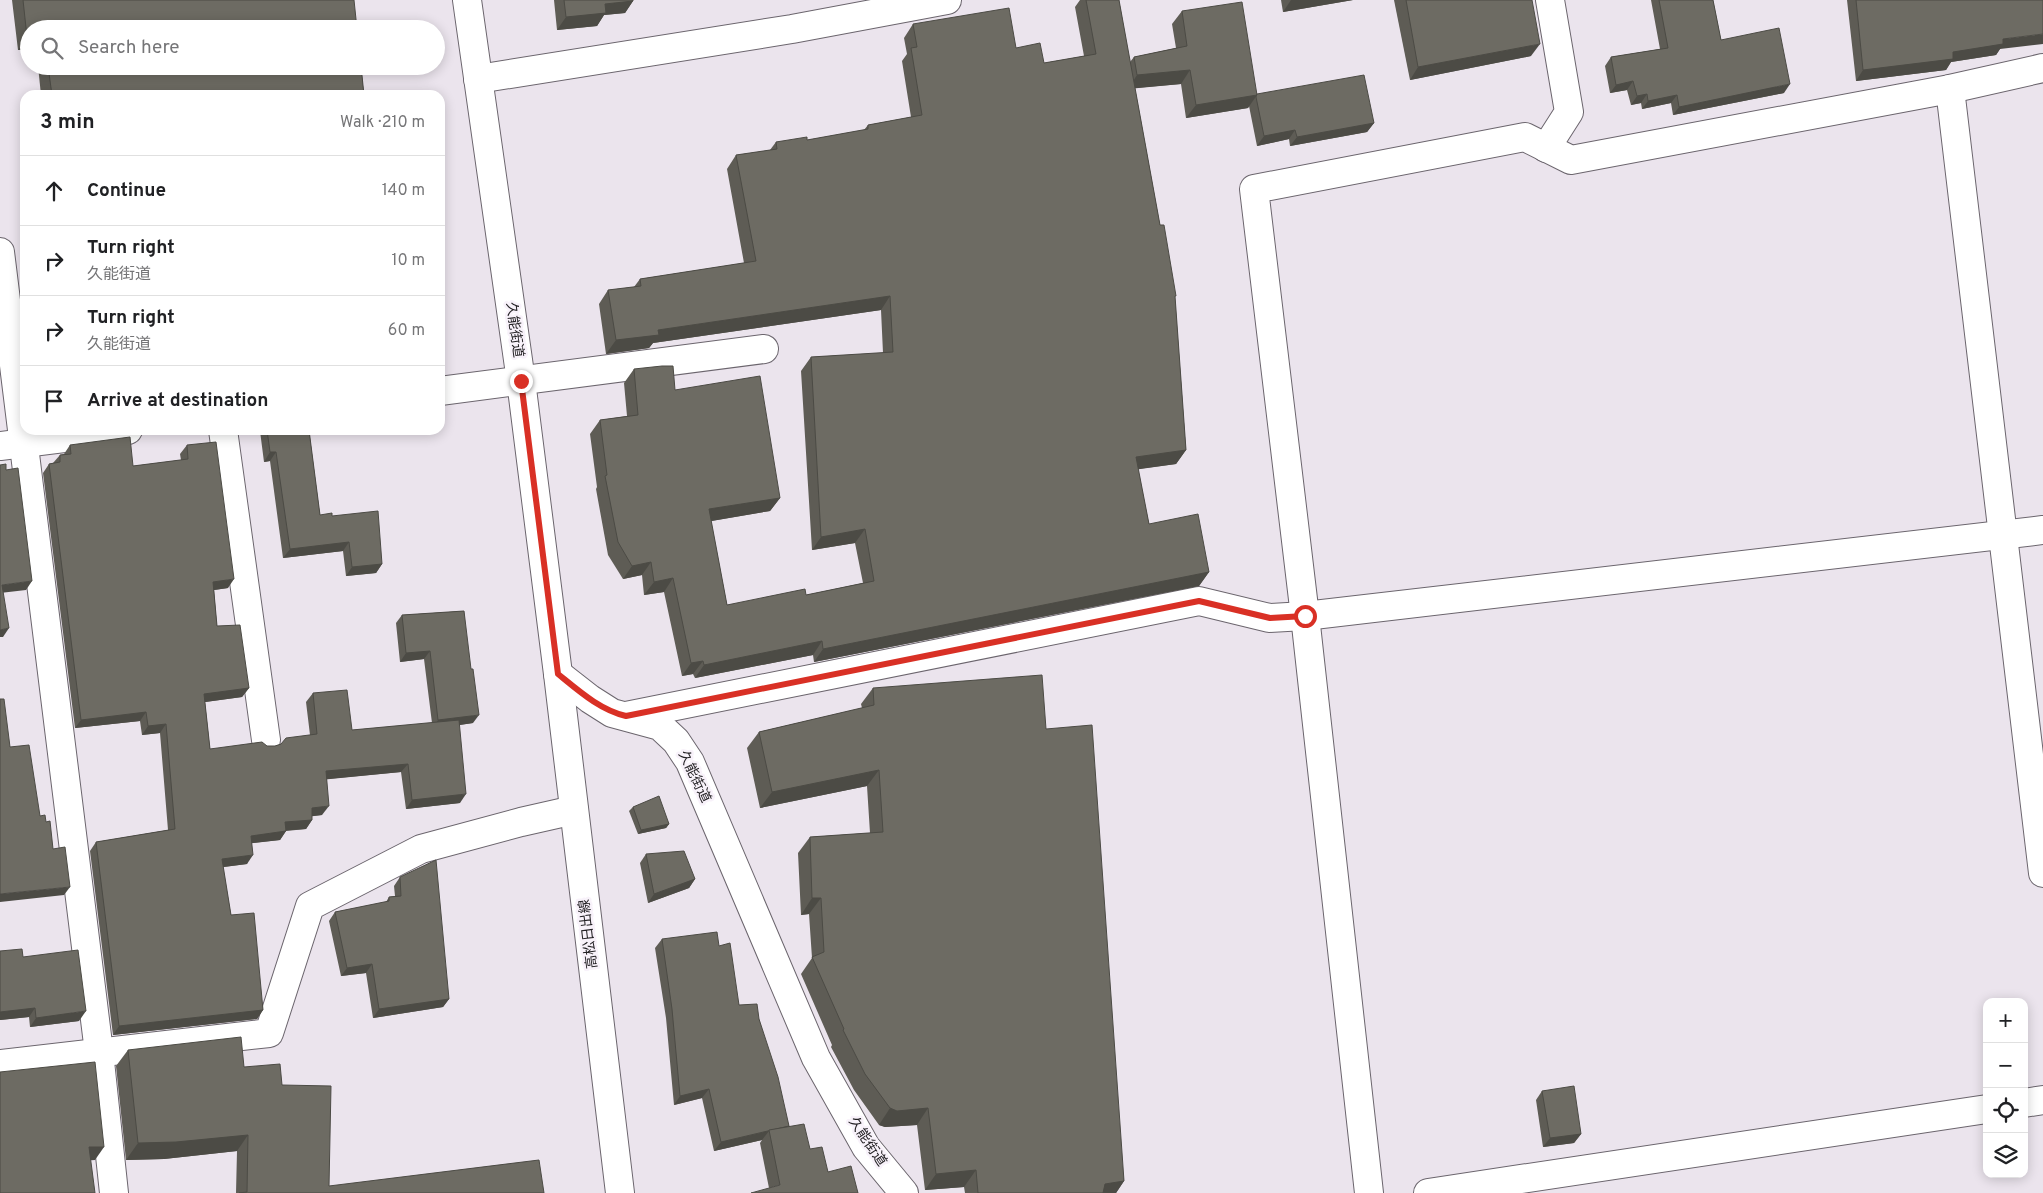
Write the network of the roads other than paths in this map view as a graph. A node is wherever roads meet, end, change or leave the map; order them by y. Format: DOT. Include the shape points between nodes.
graph roads {
  1 [pos="467,0"];
  2 [pos="947,0"];
  3 [pos="1550,0"];
  4 [pos="2043,68"];
  5 [pos="478,78"];
  6 [pos="1950,89"];
  7 [pos="1546,148"];
  8 [pos="0,252"];
  9 [pos="764,350"];
  10 [pos="521,381"];
  11 [pos="445,390"];
  12 [pos="89,435"];
  13 [pos="224,435"];
  14 [pos="12,445"];
  15 [pos="2043,530"];
  16 [pos="2002,535"];
  17 [pos="1305,616"];
  18 [pos="558,674"];
  19 [pos="626,716"];
  20 [pos="266,740"];
  21 [pos="574,810"];
  22 [pos="2043,873"];
  23 [pos="99,1052"];
  24 [pos="0,1064"];
  25 [pos="2043,1100"];
  26 [pos="2028,1102"];
  27 [pos="1983,1110"];
  28 [pos="114,1193"];
  29 [pos="620,1193"];
  30 [pos="904,1193"];
  31 [pos="1369,1193"];
  32 [pos="1428,1193"];
  1 -- 5 [label="street, 久能街道"];
  2 -- 5 [label="street" via="792,29"];
  3 -- 7 [label="street" via="1569,112"];
  4 -- 6 [label="street"];
  5 -- 10 [label="street, 久能街道"];
  6 -- 7 [label="street" via="1571,160"];
  6 -- 16 [label="street"];
  7 -- 17 [label="street" via="1525,137 1254,189"];
  8 -- 14 [label="street"];
  9 -- 10 [label="street"];
  10 -- 11 [label="street"];
  10 -- 18 [label="street, 久能街道"];
  12 -- 14 [label="street"];
  13 -- 20 [label="street"];
  14 -- 23 [label="street"];
  15 -- 16 [label="street"];
  16 -- 17 [label="street"];
  16 -- 22 [label="street"];
  17 -- 19 [label="street" via="1270,618 1199,601"];
  17 -- 31 [label="street"];
  18 -- 19 [label="street, 久能街道" via="597,704 612,713"];
  18 -- 21 [label="street, 高松日出線"];
  19 -- 30 [label="street, 久能街道" via="660,726 676,741 690,762 816,1058 866,1147"];
  21 -- 23 [label="street" via="421,849 310,906 269,1033"];
  21 -- 29 [label="street, 高松日出線"];
  23 -- 24 [label="street"];
  23 -- 28 [label="street"];
  25 -- 26 [label="street"];
  27 -- 32 [label="street"];
}
